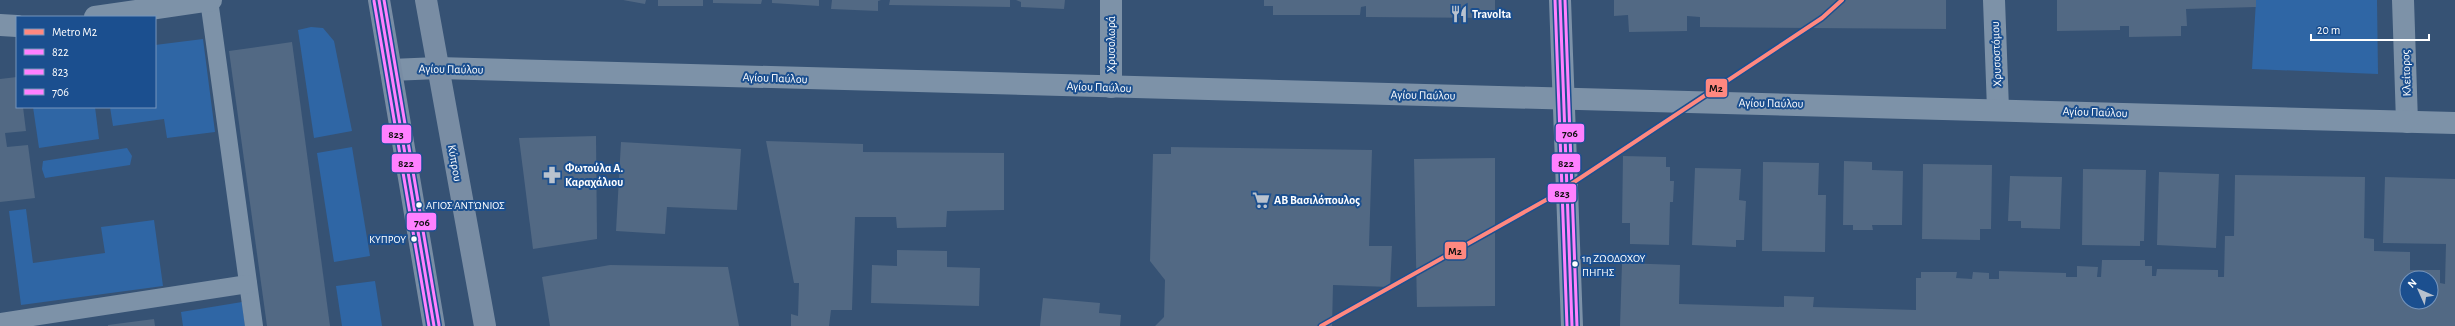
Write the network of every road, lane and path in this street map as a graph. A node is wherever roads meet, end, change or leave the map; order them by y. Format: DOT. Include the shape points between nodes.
graph roads {
  1 [pos="210,0"];
  2 [pos="379,0"];
  3 [pos="426,0"];
  4 [pos="1111,0"];
  5 [pos="1560,0"];
  6 [pos="1994,0"];
  7 [pos="2403,0"];
  8 [pos="102,16"];
  9 [pos="0,25"];
  10 [pos="16,26"];
  11 [pos="438,68"];
  12 [pos="391,70"];
  13 [pos="1112,87"];
  14 [pos="1563,99"];
  15 [pos="1998,109"];
  16 [pos="2407,122"];
  17 [pos="2455,123"];
  18 [pos="248,284"];
  19 [pos="0,322"];
  20 [pos="254,326"];
  21 [pos="434,326"];
  22 [pos="485,326"];
  23 [pos="1572,326"];
  1 -- 8 [label="street"];
  1 -- 18 [label="lane"];
  2 -- 12 [label="street"];
  3 -- 11 [label="street, Κύπρου"];
  4 -- 13 [label="street, Χρυσολωρά"];
  5 -- 14 [label="street"];
  6 -- 15 [label="street, Χρυσοστόμου"];
  7 -- 16 [label="street, Κλείτορος"];
  9 -- 10 [label="street"];
  11 -- 12 [label="street, Αγίου Παύλου"];
  11 -- 13 [label="street, Αγίου Παύλου"];
  11 -- 22 [label="street, Κύπρου"];
  12 -- 21 [label="street"];
  13 -- 14 [label="street, Αγίου Παύλου"];
  14 -- 15 [label="street, Αγίου Παύλου"];
  14 -- 23 [label="street"];
  15 -- 16 [label="street, Αγίου Παύλου"];
  16 -- 17 [label="street, Αγίου Παύλου"];
  18 -- 19 [label="lane"];
  18 -- 20 [label="lane"];
}
